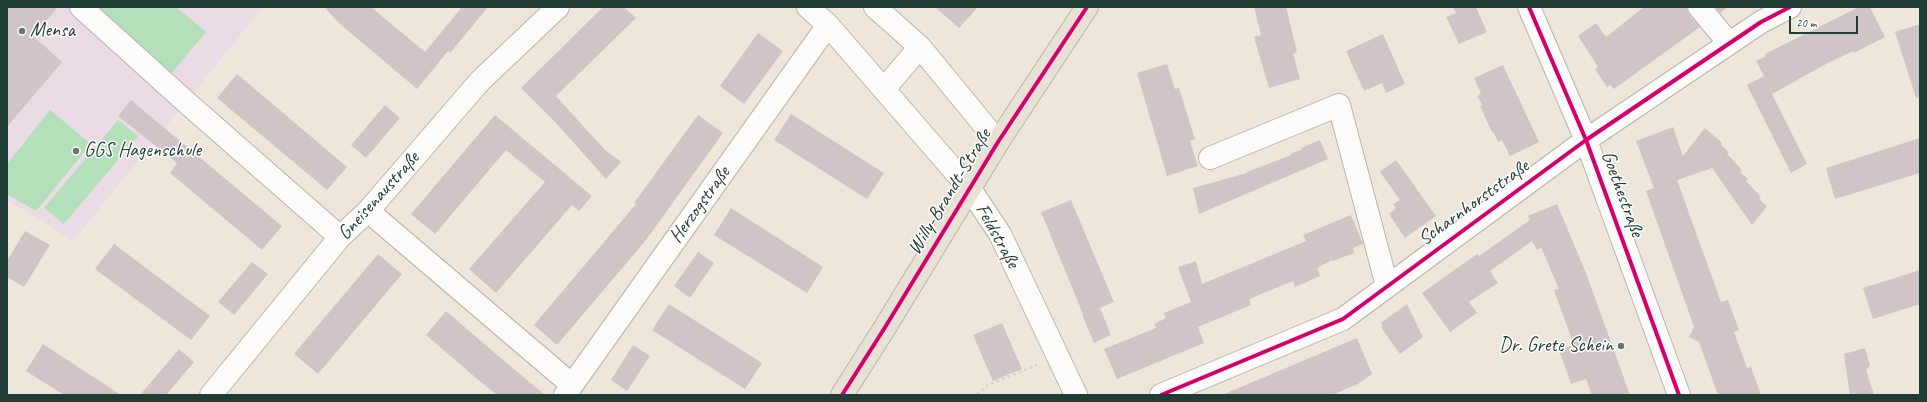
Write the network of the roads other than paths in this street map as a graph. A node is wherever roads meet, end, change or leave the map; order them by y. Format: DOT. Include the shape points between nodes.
graph roads {
  1 [pos="81,7"];
  2 [pos="558,7"];
  3 [pos="808,7"];
  4 [pos="875,7"];
  5 [pos="1087,7"];
  6 [pos="1530,7"];
  7 [pos="1699,7"];
  8 [pos="1790,7"];
  9 [pos="828,25"];
  10 [pos="1729,43"];
  11 [pos="920,47"];
  12 [pos="884,89"];
  13 [pos="1586,140"];
  14 [pos="998,142"];
  15 [pos="1210,158"];
  16 [pos="970,189"];
  17 [pos="368,211"];
  18 [pos="340,237"];
  19 [pos="1387,286"];
  20 [pos="568,390"];
  21 [pos="210,395"];
  22 [pos="842,395"];
  23 [pos="1076,395"];
  24 [pos="1161,395"];
  25 [pos="1679,395"];
  1 -- 18 [label="street"];
  2 -- 17 [label="street, Gneisenaustraße" via="480,82"];
  3 -- 9 [label="street, Feldstraße"];
  4 -- 11 [label="street"];
  5 -- 14 [label="main road, Willy-Brandt-Straße"];
  6 -- 13 [label="street, Goethestraße"];
  7 -- 10 [label="street"];
  8 -- 10 [label="street, Scharnhorststraße"];
  9 -- 12 [label="street, Feldstraße"];
  9 -- 20 [label="street, Herzogstraße"];
  10 -- 13 [label="street, Scharnhorststraße"];
  11 -- 12 [label="street"];
  11 -- 14 [label="street"];
  12 -- 16 [label="street, Feldstraße"];
  13 -- 19 [label="street, Scharnhorststraße"];
  13 -- 25 [label="street, Goethestraße"];
  14 -- 16 [label="main road, Willy-Brandt-Straße"];
  15 -- 19 [label="street" via="1339,105"];
  16 -- 22 [label="main road, Willy-Brandt-Straße"];
  16 -- 23 [label="street, Feldstraße" via="1000,234"];
  17 -- 18 [label="street, Gneisenaustraße"];
  17 -- 20 [label="street, Herzogstraße"];
  18 -- 21 [label="street, Gneisenaustraße"];
  19 -- 24 [label="street, Scharnhorststraße" via="1343,319"];
}
